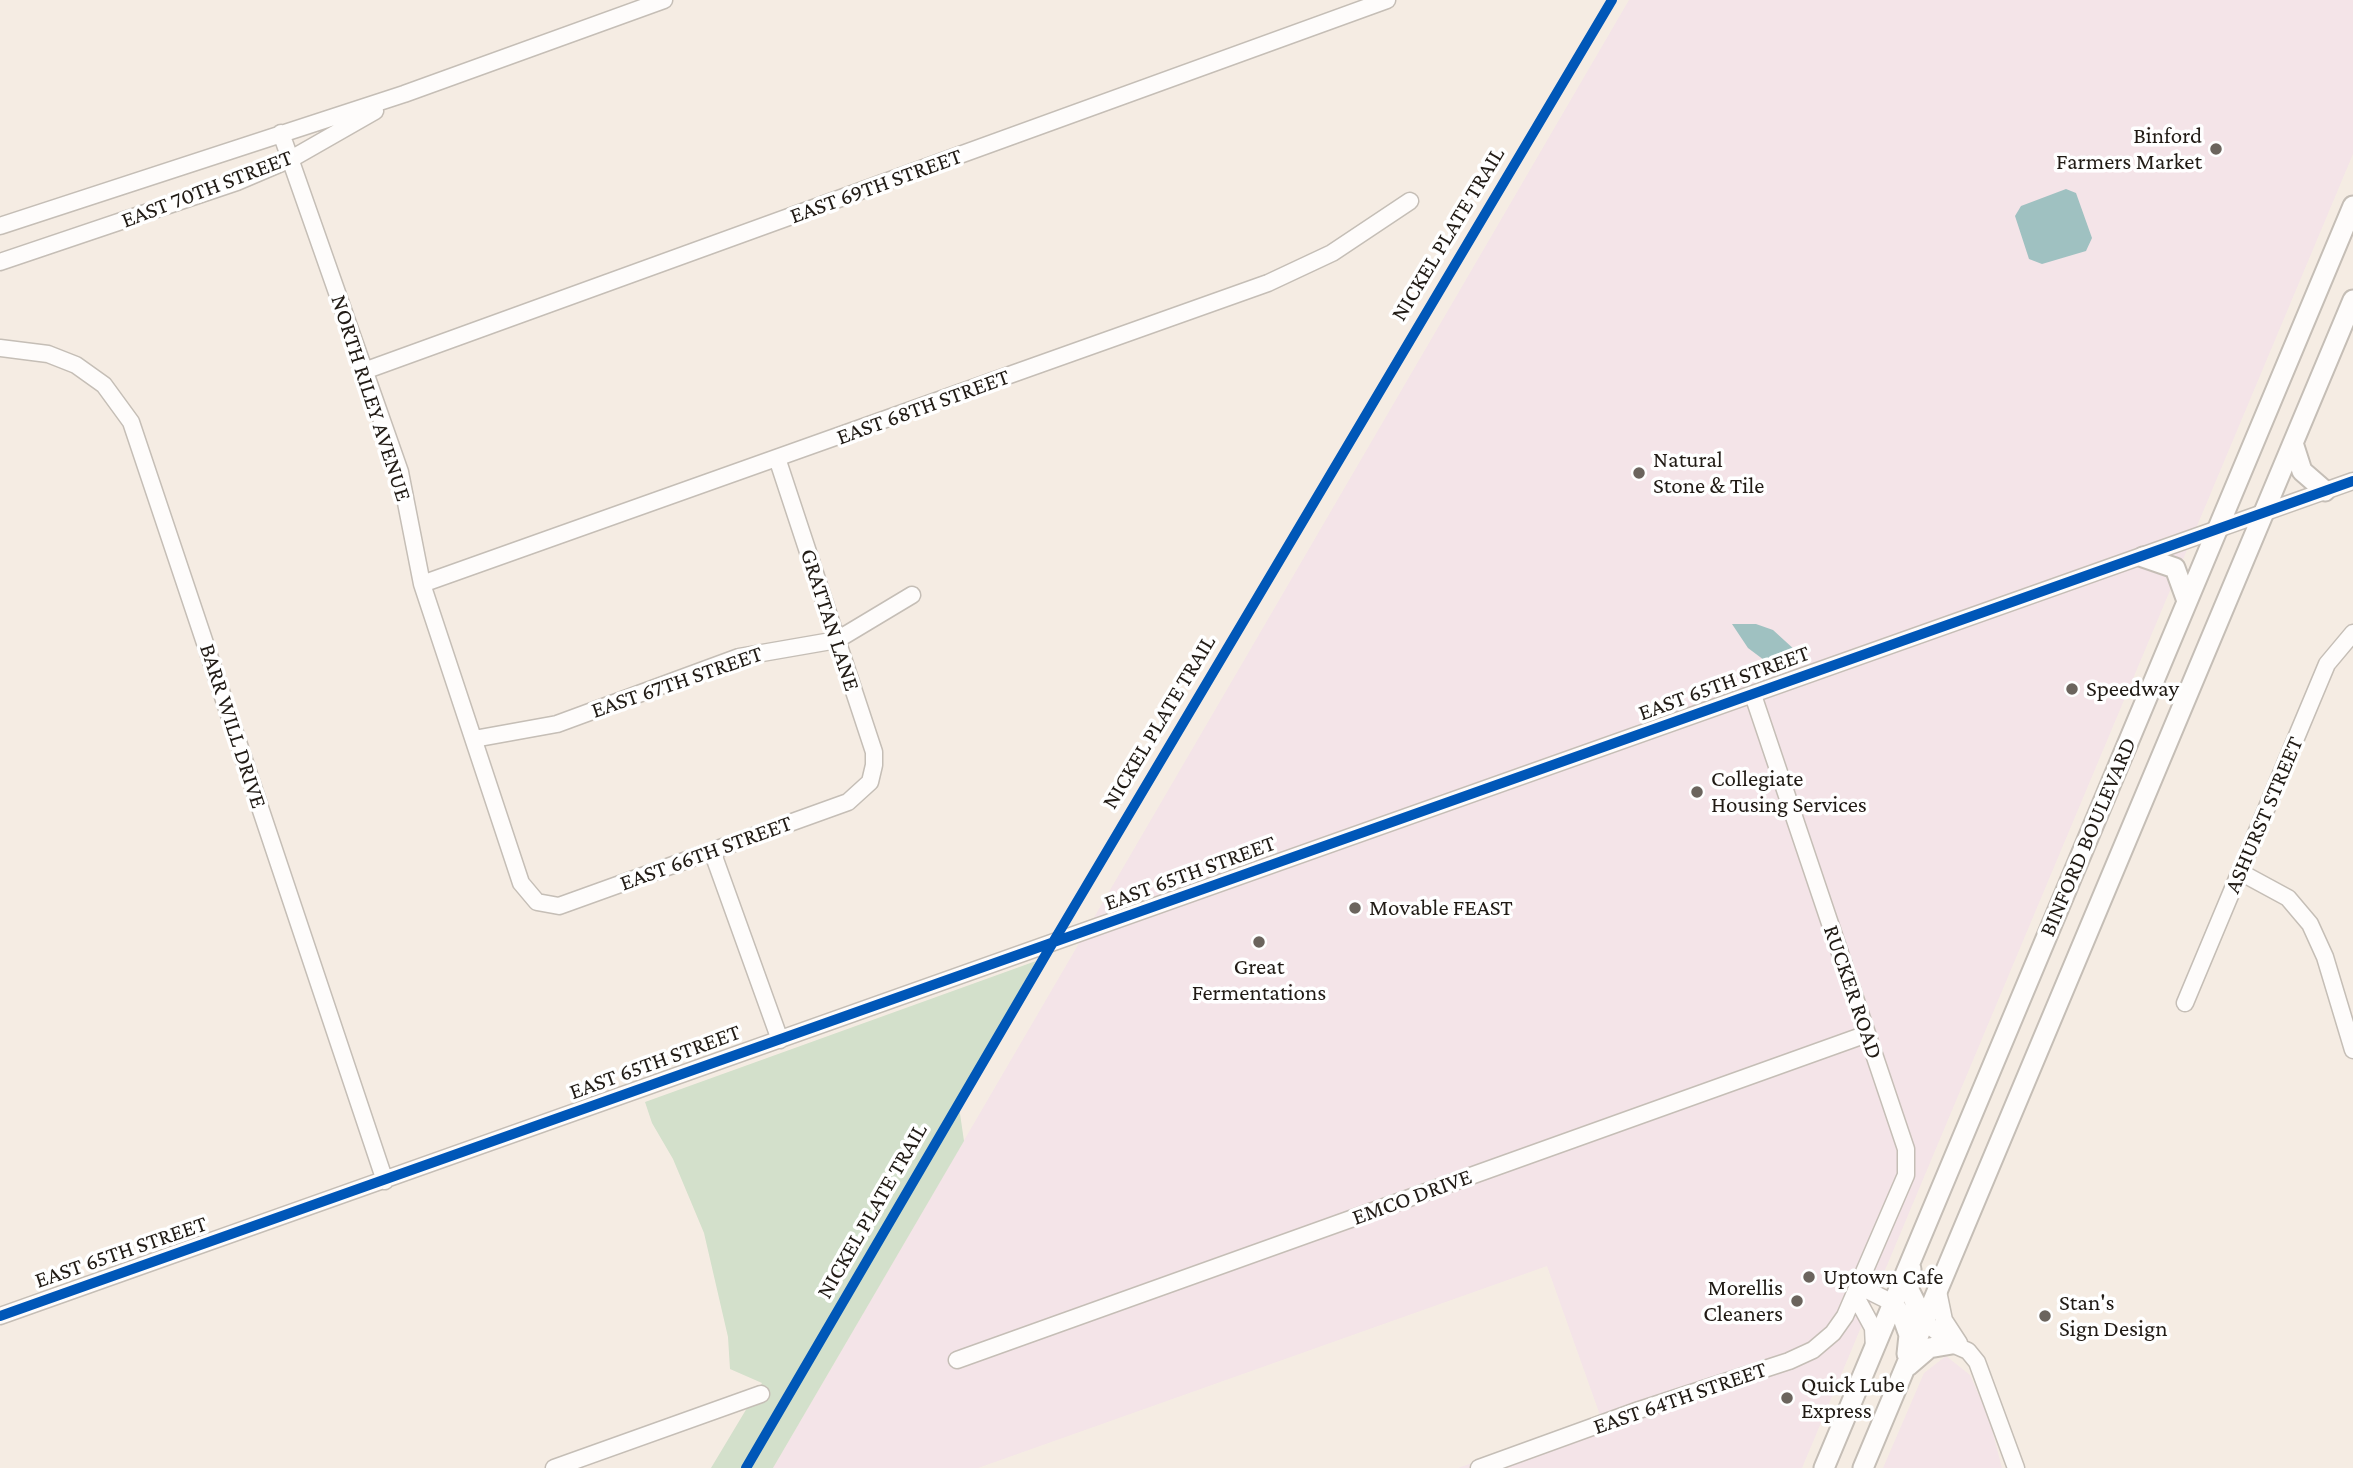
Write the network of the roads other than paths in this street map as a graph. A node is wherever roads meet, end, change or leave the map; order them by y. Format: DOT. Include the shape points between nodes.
graph roads {
  1 [pos="664,0"];
  2 [pos="1387,0"];
  3 [pos="404,94"];
  4 [pos="281,133"];
  5 [pos="290,159"];
  6 [pos="1410,201"];
  7 [pos="2353,206"];
  8 [pos="0,226"];
  9 [pos="0,262"];
  10 [pos="2353,300"];
  11 [pos="0,348"];
  12 [pos="364,371"];
  13 [pos="2293,443"];
  14 [pos="778,458"];
  15 [pos="2353,481"];
  16 [pos="2325,491"];
  17 [pos="2264,512"];
  18 [pos="2216,531"];
  19 [pos="2143,557"];
  20 [pos="422,584"];
  21 [pos="912,595"];
  22 [pos="2187,601"];
  23 [pos="2353,633"];
  24 [pos="837,640"];
  25 [pos="1752,695"];
  26 [pos="474,739"];
  27 [pos="870,782"];
  28 [pos="712,851"];
  29 [pos="2240,872"];
  30 [pos="535,901"];
  31 [pos="2185,1003"];
  32 [pos="1867,1034"];
  33 [pos="780,1040"];
  34 [pos="2353,1049"];
  35 [pos="385,1181"];
  36 [pos="1911,1261"];
  37 [pos="1857,1291"];
  38 [pos="1938,1291"];
  39 [pos="1893,1303"];
  40 [pos="0,1316"];
  41 [pos="1925,1322"];
  42 [pos="1956,1344"];
  43 [pos="1874,1349"];
  44 [pos="957,1360"];
  45 [pos="1905,1368"];
  46 [pos="761,1394"];
  47 [pos="554,1468"];
  48 [pos="1479,1468"];
  49 [pos="1824,1468"];
  50 [pos="1863,1468"];
  51 [pos="2016,1468"];
  1 -- 3 [label="street, EAST 70TH STREET"];
  2 -- 12 [label="street, EAST 69TH STREET"];
  3 -- 4 [label="street, EAST 70TH STREET"];
  3 -- 5 [label="street, EAST 70TH STREET"];
  4 -- 5 [label="street, NORTH RILEY AVENUE"];
  4 -- 8 [label="street, EAST 70TH STREET"];
  5 -- 9 [label="street, EAST 70TH STREET" via="219,189"];
  5 -- 12 [label="street, NORTH RILEY AVENUE"];
  6 -- 14 [label="street, EAST 68TH STREET" via="1332,253 1268,283"];
  7 -- 18 [label="main road, BINFORD BOULEVARD"];
  10 -- 13 [label="main road, BINFORD BOULEVARD"];
  11 -- 35 [label="street, BARR WILL DRIVE" via="48,354 76,365 104,386 131,422"];
  12 -- 20 [label="street, NORTH RILEY AVENUE" via="400,472"];
  13 -- 16 [label="main road" via="2302,471"];
  13 -- 17 [label="main road, BINFORD BOULEVARD"];
  14 -- 20 [label="street, EAST 68TH STREET"];
  14 -- 24 [label="street, GRATTAN LANE"];
  15 -- 16 [label="street, EAST 65TH STREET"];
  16 -- 17 [label="street, EAST 65TH STREET"];
  17 -- 18 [label="street, EAST 65TH STREET"];
  17 -- 38 [label="main road, BINFORD BOULEVARD"];
  18 -- 19 [label="street, EAST 65TH STREET"];
  18 -- 22 [label="main road, BINFORD BOULEVARD"];
  19 -- 22 [label="main road" via="2175,568"];
  19 -- 25 [label="street, EAST 65TH STREET"];
  20 -- 26 [label="street, NORTH RILEY AVENUE"];
  21 -- 24 [label="street, EAST 67TH STREET"];
  22 -- 36 [label="main road, BINFORD BOULEVARD"];
  23 -- 29 [label="street, ASHURST STREET" via="2327,664"];
  24 -- 26 [label="street, EAST 67TH STREET" via="739,657 557,723"];
  24 -- 27 [label="street, GRATTAN LANE" via="874,752"];
  25 -- 32 [label="street, RUCKER ROAD"];
  25 -- 33 [label="street, EAST 65TH STREET"];
  26 -- 30 [label="street, NORTH RILEY AVENUE" via="522,883"];
  27 -- 28 [label="street, EAST 66TH STREET" via="848,802"];
  28 -- 30 [label="street, EAST 66TH STREET" via="559,906"];
  28 -- 33 [label="street"];
  29 -- 31 [label="street, ASHURST STREET"];
  29 -- 34 [label="street" via="2288,898 2310,924"];
  32 -- 37 [label="street, RUCKER ROAD" via="1907,1163"];
  32 -- 44 [label="street, EMCO DRIVE"];
  33 -- 35 [label="street, EAST 65TH STREET"];
  35 -- 40 [label="street, EAST 65TH STREET"];
  36 -- 39 [label="main road, BINFORD BOULEVARD"];
  36 -- 41 [label="main road" via="1909,1290"];
  37 -- 39 [label="street"];
  37 -- 43 [label="street" via="1873,1328"];
  37 -- 48 [label="street, EAST 64TH STREET" via="1833,1333 1799,1357"];
  38 -- 41 [label="main road, BINFORD BOULEVARD"];
  38 -- 42 [label="street" via="1944,1320"];
  39 -- 43 [label="main road, BINFORD BOULEVARD"];
  39 -- 45 [label="main road" via="1909,1335"];
  41 -- 42 [label="street"];
  41 -- 45 [label="main road, BINFORD BOULEVARD"];
  42 -- 45 [label="main road" via="1929,1348"];
  42 -- 51 [label="street" via="1973,1356 1984,1376"];
  43 -- 49 [label="main road, BINFORD BOULEVARD"];
  45 -- 50 [label="main road, BINFORD BOULEVARD"];
  46 -- 47 [label="street"];
}
